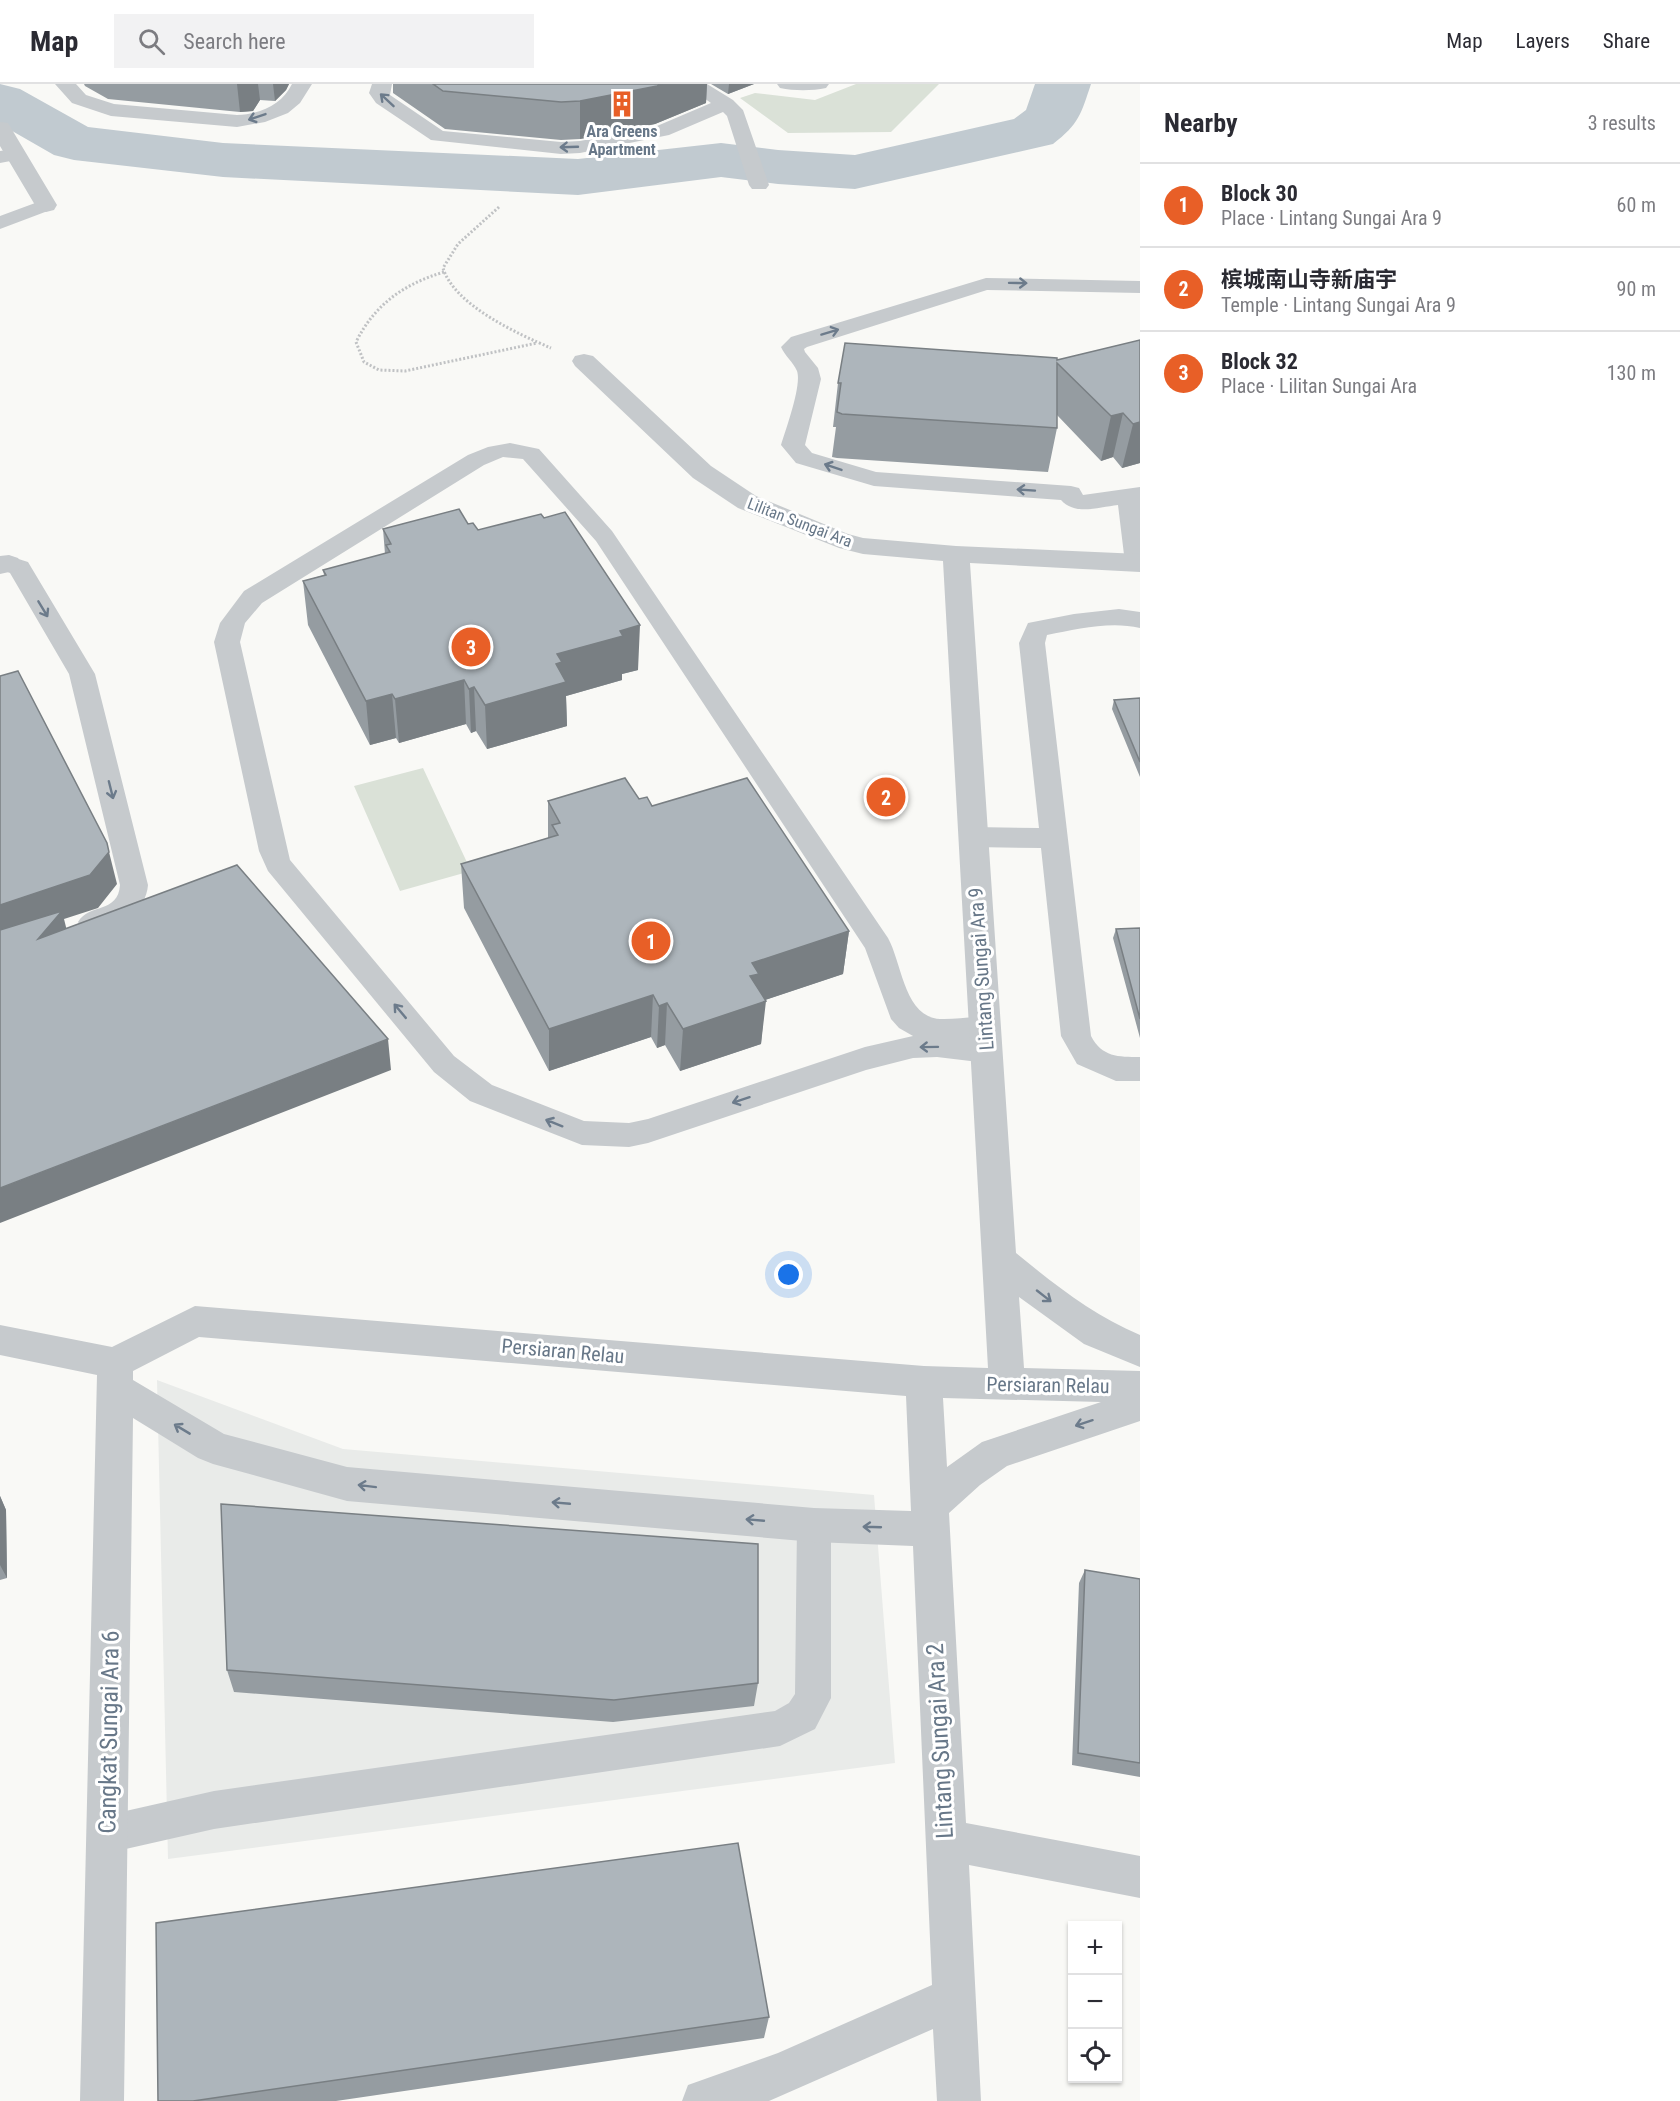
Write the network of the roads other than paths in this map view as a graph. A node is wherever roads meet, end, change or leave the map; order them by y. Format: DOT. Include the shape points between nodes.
graph roads {
  1 [pos="65,84"];
  2 [pos="302,84"];
  3 [pos="382,84"];
  4 [pos="694,84"];
  5 [pos="787,84"];
  6 [pos="819,84"];
  7 [pos="726,104"];
  8 [pos="4,143"];
  9 [pos="759,185"];
  10 [pos="46,205"];
  11 [pos="0,213"];
  12 [pos="0,223"];
  13 [pos="1140,287"];
  14 [pos="584,361"];
  15 [pos="1136,489"];
  16 [pos="956,554"];
  17 [pos="1138,563"];
  18 [pos="5,564"];
  19 [pos="1140,620"];
  20 [pos="973,837"];
  21 [pos="1053,838"];
  22 [pos="68,930"];
  23 [pos="986,1040"];
  24 [pos="1140,1069"];
  25 [pos="999,1259"];
  26 [pos="0,1340"];
  27 [pos="1140,1351"];
  28 [pos="114,1376"];
  29 [pos="924,1382"];
  30 [pos="1007,1384"];
  31 [pos="1140,1387"];
  32 [pos="1140,1405"];
  33 [pos="929,1518"];
  34 [pos="814,1525"];
  35 [pos="108,1834"];
  36 [pos="945,1840"];
  37 [pos="1140,1877"];
  38 [pos="952,1998"];
  39 [pos="102,2101"];
  40 [pos="704,2101"];
  41 [pos="959,2101"];
  2 -- 1 [label="lane, one-way" via="286,106 254,120 237,121 111,110 79,99"];
  7 -- 3 [label="lane, one-way" via="662,131 561,148 438,136 383,99 379,93"];
  4 -- 7 [label="lane"];
  5 -- 6 [label="lane"];
  7 -- 9 [label="lane" via="736,114"];
  8 -- 10 [label="street"];
  10 -- 11 [label="lane"];
  10 -- 12 [label="lane"];
  15 -- 13 [label="lane, one-way" via="1071,493 874,479 804,458 793,445 810,379 808,368 792,347 986,284"];
  14 -- 16 [label="street, Lilitan Sungai Ara" via="702,472 747,502 855,544"];
  15 -- 17 [label="lane"];
  16 -- 17 [label="street, Lilitan Sungai Ara"];
  16 -- 20 [label="street, Lintang Sungai Ara 9"];
  18 -- 22 [label="lane, one-way" via="19,568 82,674 134,885 132,902 126,908"];
  19 -- 21 [label="lane" via="1118,617 1037,629 1032,643"];
  20 -- 21 [label="lane"];
  20 -- 23 [label="street, Lintang Sungai Ara 9"];
  21 -- 24 [label="lane" via="1076,1036 1087,1056 1116,1069"];
  23 -- 23 [label="lane, one-way" via="913,1047 865,1059 629,1135 582,1133 481,1093 444,1064 278,864 256,777 228,632 253,597 476,460 509,448 531,454 604,536 878,945 907,1020 928,1030"];
  23 -- 25 [label="street, Lintang Sungai Ara 9"];
  25 -- 27 [label="street, one-way" via="1045,1298 1096,1333"];
  25 -- 30 [label="street, Lintang Sungai Ara 9"];
  26 -- 28 [label="street"];
  28 -- 29 [label="street, Persiaran Relau" via="195,1321"];
  34 -- 28 [label="street, one-way" via="347,1484 211,1446"];
  28 -- 35 [label="street, Cangkat Sungai Ara 6"];
  29 -- 30 [label="street, Persiaran Relau"];
  29 -- 33 [label="street, Lintang Sungai Ara 2"];
  30 -- 31 [label="street, Persiaran Relau"];
  32 -- 33 [label="street, one-way" via="995,1454 967,1473"];
  33 -- 34 [label="street, one-way"];
  33 -- 36 [label="street, Lintang Sungai Ara 2"];
  34 -- 35 [label="lane" via="813,1698 802,1716 780,1728 214,1810"];
  35 -- 39 [label="street, Cangkat Sungai Ara 6"];
  36 -- 37 [label="street"];
  36 -- 38 [label="street, Lintang Sungai Ara 2"];
  38 -- 40 [label="street" via="783,2074"];
  38 -- 41 [label="street, Lintang Sungai Ara 2"];
}
